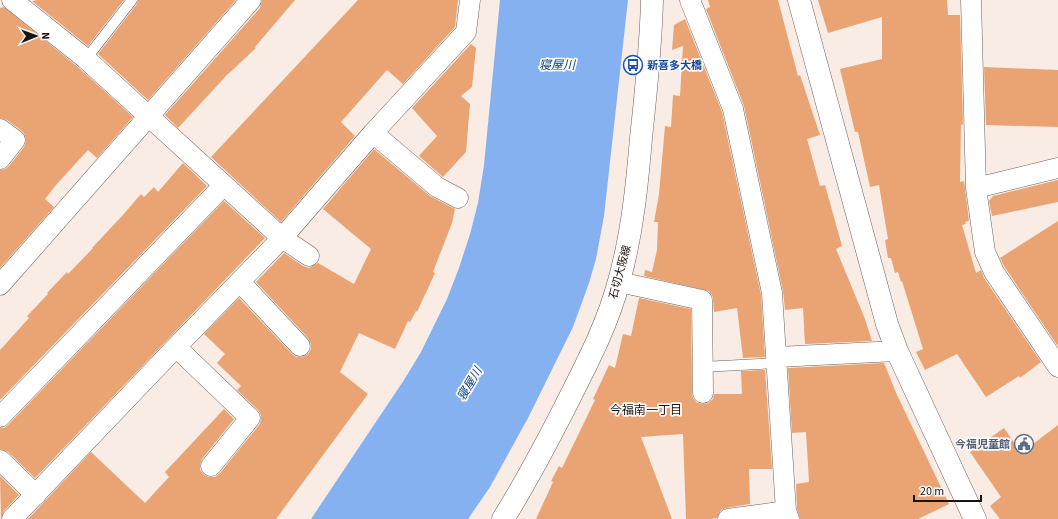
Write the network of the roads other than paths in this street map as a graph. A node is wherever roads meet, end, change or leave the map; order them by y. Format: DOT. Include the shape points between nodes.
graph roads {
  1 [pos="12,0"];
  2 [pos="132,0"];
  3 [pos="251,0"];
  4 [pos="470,0"];
  5 [pos="652,0"];
  6 [pos="690,0"];
  7 [pos="799,0"];
  8 [pos="971,0"];
  9 [pos="86,59"];
  10 [pos="148,117"];
  11 [pos="0,129"];
  12 [pos="373,134"];
  13 [pos="0,159"];
  14 [pos="1058,168"];
  15 [pos="223,186"];
  16 [pos="976,188"];
  17 [pos="458,198"];
  18 [pos="282,238"];
  19 [pos="309,256"];
  20 [pos="240,282"];
  21 [pos="619,282"];
  22 [pos="0,285"];
  23 [pos="300,346"];
  24 [pos="176,347"];
  25 [pos="897,351"];
  26 [pos="777,360"];
  27 [pos="702,367"];
  28 [pos="1058,367"];
  29 [pos="703,393"];
  30 [pos="0,417"];
  31 [pos="0,460"];
  32 [pos="211,466"];
  33 [pos="36,495"];
  34 [pos="788,515"];
  35 [pos="12,519"];
  36 [pos="502,519"];
  37 [pos="728,519"];
  38 [pos="975,519"];
  1 -- 9 [label="street"];
  2 -- 9 [label="lane"];
  3 -- 10 [label="street"];
  4 -- 12 [label="street" via="466,32"];
  5 -- 21 [label="main road, 石切大阪線" via="648,75 638,172 628,243"];
  6 -- 26 [label="street" via="733,109 772,293"];
  7 -- 25 [label="main road" via="887,324"];
  8 -- 16 [label="street"];
  9 -- 10 [label="street"];
  10 -- 15 [label="street"];
  10 -- 22 [label="street"];
  11 -- 13 [label="street" via="15,140"];
  12 -- 17 [label="street" via="437,187"];
  12 -- 18 [label="street"];
  14 -- 16 [label="street"];
  15 -- 18 [label="street"];
  15 -- 30 [label="street"];
  16 -- 28 [label="street" via="985,252 994,272"];
  18 -- 19 [label="street"];
  18 -- 20 [label="street"];
  20 -- 23 [label="street"];
  20 -- 24 [label="street"];
  21 -- 27 [label="street" via="702,300"];
  21 -- 36 [label="main road, 石切大阪線" via="589,359 537,461"];
  24 -- 32 [label="street" via="250,418"];
  24 -- 33 [label="street"];
  25 -- 26 [label="street"];
  25 -- 38 [label="main road"];
  26 -- 27 [label="lane"];
  26 -- 34 [label="street"];
  27 -- 29 [label="street"];
  31 -- 33 [label="street"];
  33 -- 35 [label="street"];
  34 -- 37 [label="street"];
}
